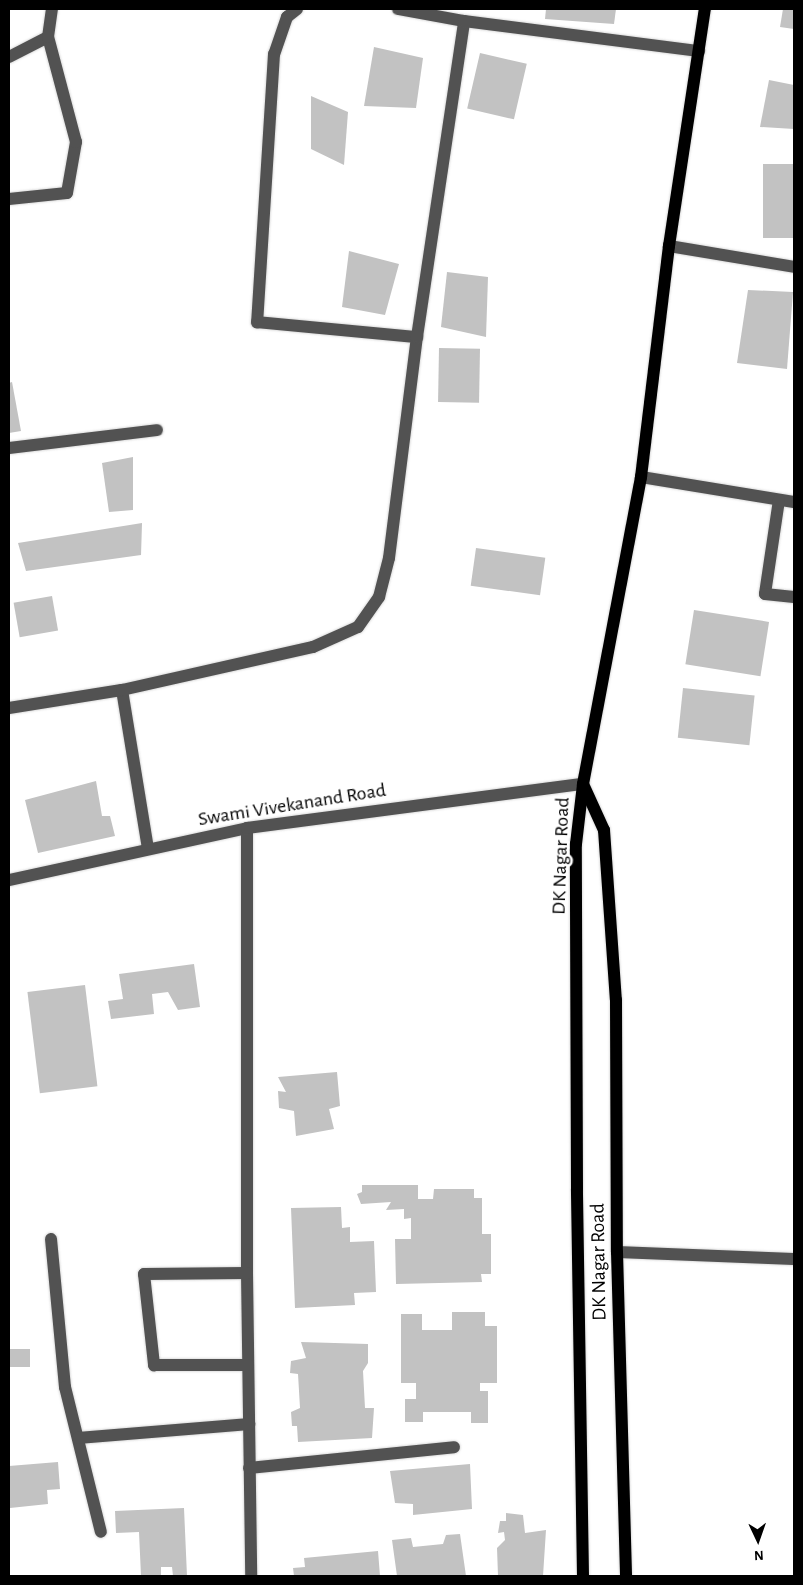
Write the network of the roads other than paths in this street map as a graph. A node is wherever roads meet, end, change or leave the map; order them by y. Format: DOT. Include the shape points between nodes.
graph roads {
  1 [pos="52,9"];
  2 [pos="297,9"];
  3 [pos="398,9"];
  4 [pos="705,9"];
  5 [pos="464,21"];
  6 [pos="48,37"];
  7 [pos="699,51"];
  8 [pos="9,57"];
  9 [pos="9,199"];
  10 [pos="669,246"];
  11 [pos="794,267"];
  12 [pos="417,337"];
  13 [pos="157,430"];
  14 [pos="9,448"];
  15 [pos="641,477"];
  16 [pos="779,500"];
  17 [pos="794,502"];
  18 [pos="794,597"];
  19 [pos="122,690"];
  20 [pos="9,708"];
  21 [pos="583,784"];
  22 [pos="247,828"];
  23 [pos="148,850"];
  24 [pos="9,880"];
  25 [pos="50,1239"];
  26 [pos="617,1252"];
  27 [pos="794,1260"];
  28 [pos="247,1272"];
  29 [pos="248,1365"];
  30 [pos="249,1424"];
  31 [pos="78,1438"];
  32 [pos="454,1447"];
  33 [pos="249,1468"];
  34 [pos="101,1532"];
  35 [pos="251,1576"];
  36 [pos="583,1576"];
  37 [pos="626,1576"];
  1 -- 6 [label="street"];
  2 -- 12 [label="street" via="287,17 274,54 256,322"];
  3 -- 5 [label="street"];
  4 -- 7 [label="main road"];
  5 -- 7 [label="street"];
  5 -- 12 [label="street"];
  6 -- 8 [label="street"];
  6 -- 9 [label="street" via="76,142 67,193"];
  7 -- 10 [label="main road"];
  10 -- 11 [label="street"];
  10 -- 15 [label="main road"];
  12 -- 19 [label="street" via="389,558 379,597 358,627 313,647"];
  13 -- 14 [label="street"];
  15 -- 16 [label="street"];
  15 -- 21 [label="main road"];
  16 -- 17 [label="street"];
  16 -- 18 [label="street" via="765,594"];
  19 -- 20 [label="street"];
  19 -- 23 [label="street"];
  21 -- 22 [label="street, Swami Vivekanand Road"];
  21 -- 26 [label="main road, DK Nagar Road" via="604,830 608,872 616,1000"];
  21 -- 36 [label="main road, DK Nagar Road" via="576,854"];
  22 -- 23 [label="street, Swami Vivekanand Road"];
  22 -- 28 [label="street"];
  23 -- 24 [label="street, Swami Vivekanand Road"];
  25 -- 31 [label="street" via="66,1387"];
  26 -- 27 [label="street"];
  26 -- 37 [label="main road, DK Nagar Road"];
  28 -- 29 [label="street"];
  28 -- 29 [label="street" via="144,1274 154,1365"];
  29 -- 30 [label="street"];
  30 -- 31 [label="street"];
  30 -- 33 [label="street"];
  31 -- 34 [label="street"];
  32 -- 33 [label="street"];
  33 -- 35 [label="street"];
}
